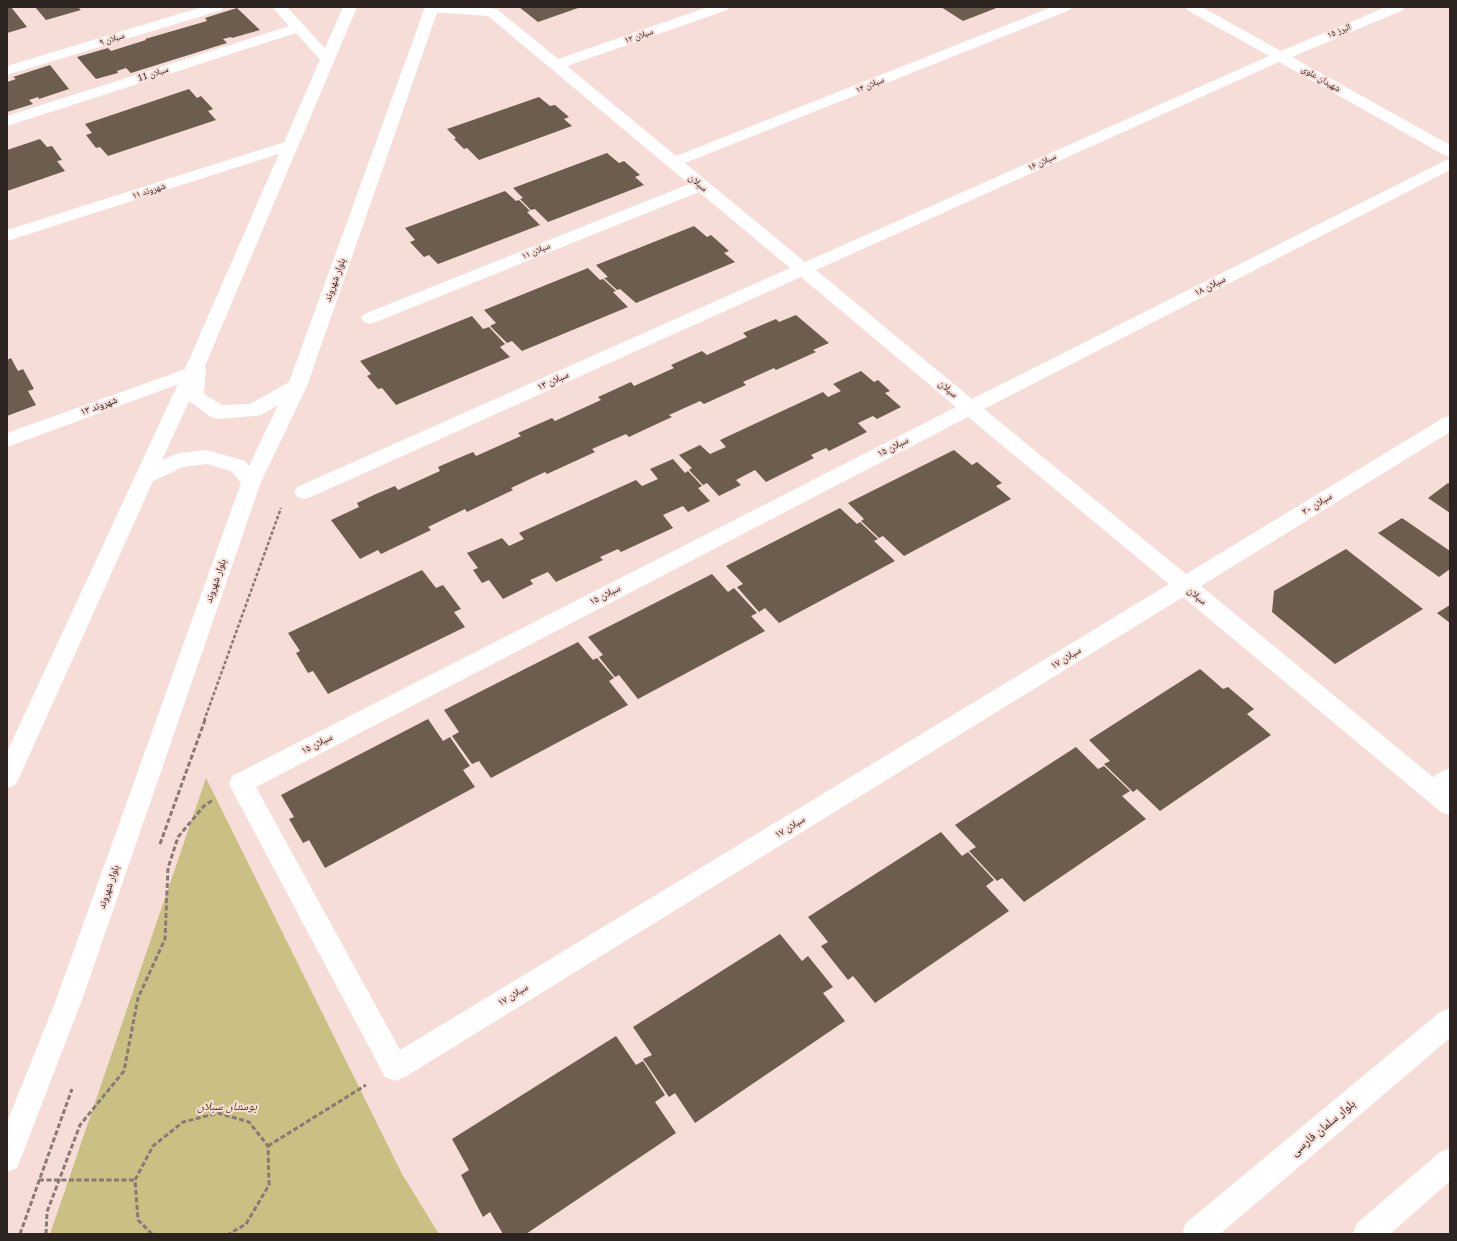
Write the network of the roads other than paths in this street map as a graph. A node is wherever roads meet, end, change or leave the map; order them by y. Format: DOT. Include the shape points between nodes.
graph roads {
  1 [pos="217,7"];
  2 [pos="279,7"];
  3 [pos="350,7"];
  4 [pos="431,7"];
  5 [pos="722,7"];
  6 [pos="1065,7"];
  7 [pos="1192,7"];
  8 [pos="1398,7"];
  9 [pos="298,28"];
  10 [pos="1281,56"];
  11 [pos="328,60"];
  12 [pos="556,65"];
  13 [pos="7,71"];
  14 [pos="7,121"];
  15 [pos="291,145"];
  16 [pos="1450,152"];
  17 [pos="674,162"];
  18 [pos="1450,164"];
  19 [pos="701,185"];
  20 [pos="7,236"];
  21 [pos="803,269"];
  22 [pos="370,318"];
  23 [pos="194,368"];
  24 [pos="297,386"];
  25 [pos="970,408"];
  26 [pos="1450,423"];
  27 [pos="7,440"];
  28 [pos="146,476"];
  29 [pos="251,482"];
  30 [pos="304,492"];
  31 [pos="1184,585"];
  32 [pos="7,778"];
  33 [pos="1444,792"];
  34 [pos="1450,1022"];
  35 [pos="395,1068"];
  36 [pos="7,1158"];
  37 [pos="1450,1162"];
  38 [pos="1196,1234"];
  39 [pos="1368,1234"];
  1 -- 13 [label="street, سبلان ۹"];
  2 -- 9 [label="street"];
  3 -- 11 [label="street"];
  4 -- 12 [label="street, سبلان" via="492,12"];
  4 -- 24 [label="street, بلوار شهروند"];
  5 -- 12 [label="street, سبلان ۱۲"];
  6 -- 17 [label="street, سبلان ۱۴"];
  7 -- 10 [label="street, شهیدان علوی"];
  8 -- 10 [label="street, البرز ۱۵"];
  9 -- 11 [label="street"];
  9 -- 14 [label="street, سبلان 11"];
  10 -- 16 [label="street, شهیدان علوی"];
  10 -- 21 [label="street, سبلان ۱۶"];
  11 -- 15 [label="street"];
  12 -- 17 [label="street, سبلان"];
  15 -- 20 [label="street, شهروند ۱۱"];
  15 -- 23 [label="street"];
  17 -- 19 [label="street, سبلان"];
  18 -- 25 [label="street, سبلان ۱۸"];
  19 -- 21 [label="street, سبلان"];
  19 -- 22 [label="street, سبلان ۱۱"];
  21 -- 25 [label="street, سبلان"];
  21 -- 30 [label="street, سبلان ۱۳"];
  23 -- 24 [label="street" via="194,396 218,412 254,410"];
  23 -- 27 [label="street, شهروند ۱۳"];
  23 -- 28 [label="street"];
  24 -- 29 [label="street, بلوار شهروند"];
  25 -- 31 [label="street, سبلان"];
  25 -- 35 [label="street, سبلان ۱۵" via="241,783"];
  26 -- 31 [label="street, سبلان ۲۰"];
  28 -- 29 [label="street" via="179,460 207,458 238,466"];
  28 -- 32 [label="street"];
  29 -- 36 [label="street, بلوار شهروند" via="70,1000"];
  31 -- 33 [label="street, سبلان"];
  31 -- 35 [label="street, سبلان ۱۷"];
  34 -- 38 [label="street, بلوار سلمان فارسی"];
  37 -- 39 [label="street"];
}
